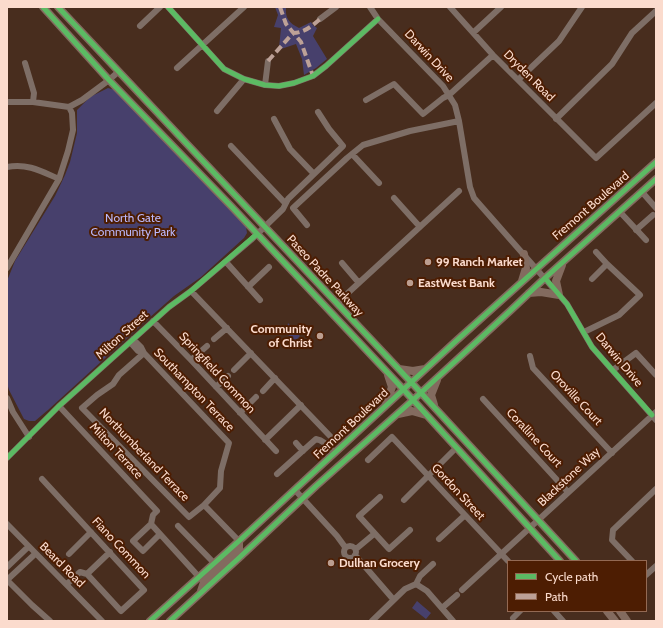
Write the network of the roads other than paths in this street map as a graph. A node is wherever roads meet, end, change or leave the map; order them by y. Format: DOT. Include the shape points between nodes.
graph roads {
  1 [pos="43,7"];
  2 [pos="58,7"];
  3 [pos="160,7"];
  4 [pos="168,7"];
  5 [pos="244,7"];
  6 [pos="336,7"];
  7 [pos="370,7"];
  8 [pos="450,7"];
  9 [pos="501,7"];
  10 [pos="582,7"];
  11 [pos="656,11"];
  12 [pos="378,19"];
  13 [pos="320,20"];
  14 [pos="140,26"];
  15 [pos="474,32"];
  16 [pos="203,46"];
  17 [pos="494,55"];
  18 [pos="268,61"];
  19 [pos="25,63"];
  20 [pos="177,68"];
  21 [pos="118,72"];
  22 [pos="244,79"];
  23 [pos="110,80"];
  24 [pos="518,80"];
  25 [pos="265,85"];
  26 [pos="449,95"];
  27 [pos="366,100"];
  28 [pos="7,102"];
  29 [pos="34,102"];
  30 [pos="656,103"];
  31 [pos="69,107"];
  32 [pos="217,111"];
  33 [pos="318,112"];
  34 [pos="274,119"];
  35 [pos="556,119"];
  36 [pos="459,121"];
  37 [pos="231,146"];
  38 [pos="352,154"];
  39 [pos="656,162"];
  40 [pos="7,167"];
  41 [pos="314,174"];
  42 [pos="59,179"];
  43 [pos="656,179"];
  44 [pos="379,183"];
  45 [pos="459,191"];
  46 [pos="642,192"];
  47 [pos="394,198"];
  48 [pos="285,203"];
  49 [pos="656,208"];
  50 [pos="620,212"];
  51 [pos="653,215"];
  52 [pos="307,225"];
  53 [pos="265,226"];
  54 [pos="420,227"];
  55 [pos="636,230"];
  56 [pos="257,234"];
  57 [pos="646,240"];
  58 [pos="596,252"];
  59 [pos="524,254"];
  60 [pos="226,262"];
  61 [pos="563,262"];
  62 [pos="342,263"];
  63 [pos="607,264"];
  64 [pos="269,267"];
  65 [pos="7,268"];
  66 [pos="536,268"];
  67 [pos="545,278"];
  68 [pos="592,279"];
  69 [pos="522,281"];
  70 [pos="359,283"];
  71 [pos="248,287"];
  72 [pos="191,291"];
  73 [pos="529,293"];
  74 [pos="312,294"];
  75 [pos="559,295"];
  76 [pos="260,300"];
  77 [pos="337,303"];
  78 [pos="347,314"];
  79 [pos="153,321"];
  80 [pos="226,328"];
  81 [pos="584,332"];
  82 [pos="214,339"];
  83 [pos="132,340"];
  84 [pos="207,346"];
  85 [pos="144,353"];
  86 [pos="251,353"];
  87 [pos="530,356"];
  88 [pos="192,360"];
  89 [pos="399,369"];
  90 [pos="425,369"];
  91 [pos="234,370"];
  92 [pos="613,370"];
  93 [pos="387,372"];
  94 [pos="656,375"];
  95 [pos="228,376"];
  96 [pos="438,376"];
  97 [pos="275,378"];
  98 [pos="411,382"];
  99 [pos="216,387"];
  100 [pos="403,389"];
  101 [pos="263,391"];
  102 [pos="421,392"];
  103 [pos="256,397"];
  104 [pos="7,398"];
  105 [pos="483,399"];
  106 [pos="413,400"];
  107 [pos="301,405"];
  108 [pos="59,406"];
  109 [pos="385,406"];
  110 [pos="435,408"];
  111 [pos="240,413"];
  112 [pos="397,414"];
  113 [pos="426,415"];
  114 [pos="655,415"];
  115 [pos="330,436"];
  116 [pos="29,437"];
  117 [pos="265,440"];
  118 [pos="296,443"];
  119 [pos="456,448"];
  120 [pos="303,451"];
  121 [pos="276,452"];
  122 [pos="335,453"];
  123 [pos="612,453"];
  124 [pos="7,458"];
  125 [pos="368,460"];
  126 [pos="278,474"];
  127 [pos="428,476"];
  128 [pos="42,480"];
  129 [pos="656,489"];
  130 [pos="295,490"];
  131 [pos="568,492"];
  132 [pos="380,497"];
  133 [pos="302,498"];
  134 [pos="404,500"];
  135 [pos="204,505"];
  136 [pos="464,516"];
  137 [pos="539,520"];
  138 [pos="7,524"];
  139 [pos="151,524"];
  140 [pos="178,526"];
  141 [pos="530,528"];
  142 [pos="410,530"];
  143 [pos="91,532"];
  144 [pos="160,534"];
  145 [pos="374,534"];
  146 [pos="439,539"];
  147 [pos="239,541"];
  148 [pos="28,547"];
  149 [pos="345,547"];
  150 [pos="110,552"];
  151 [pos="356,552"];
  152 [pos="35,554"];
  153 [pos="69,554"];
  154 [pos="501,554"];
  155 [pos="507,560"];
  156 [pos="559,560"];
  157 [pos="575,560"];
  158 [pos="631,560"];
  159 [pos="214,563"];
  160 [pos="433,564"];
  161 [pos="656,566"];
  162 [pos="7,567"];
  163 [pos="87,574"];
  164 [pos="647,574"];
  165 [pos="199,577"];
  166 [pos="7,580"];
  167 [pos="67,584"];
  168 [pos="416,584"];
  169 [pos="200,594"];
  170 [pos="393,599"];
  171 [pos="442,608"];
  172 [pos="519,612"];
  173 [pos="555,612"];
  174 [pos="608,612"];
  175 [pos="621,612"];
  176 [pos="513,618"];
  177 [pos="50,621"];
  178 [pos="102,621"];
  179 [pos="150,621"];
  180 [pos="170,621"];
  181 [pos="372,621"];
  182 [pos="453,621"];
  183 [pos="563,621"];
  184 [pos="615,621"];
  185 [pos="627,621"];
  1 -- 23 [label="main road, Paseo Padre Parkway"];
  2 -- 21 [label="main road, Paseo Padre Parkway"];
  3 -- 14 [label="street"];
  4 -- 16 [label="street"];
  5 -- 16 [label="street"];
  6 -- 13 [label="street"];
  7 -- 12 [label="street, Darwin Drive"];
  8 -- 15 [label="street, Dryden Road"];
  9 -- 15 [label="street"];
  10 -- 24 [label="street" via="559,40"];
  11 -- 35 [label="street" via="632,33 612,64"];
  12 -- 25 [label="street" via="312,76 279,86"];
  12 -- 26 [label="street, Darwin Drive"];
  15 -- 17 [label="street, Dryden Road"];
  16 -- 20 [label="street"];
  16 -- 22 [label="street" via="224,68"];
  17 -- 24 [label="street, Dryden Road"];
  17 -- 26 [label="street"];
  18 -- 25 [label="street"];
  19 -- 29 [label="street" via="34,93"];
  21 -- 23 [label="street"];
  21 -- 53 [label="main road, Paseo Padre Parkway"];
  22 -- 25 [label="street"];
  22 -- 32 [label="street"];
  23 -- 31 [label="street"];
  23 -- 56 [label="main road, Paseo Padre Parkway"];
  24 -- 35 [label="street, Dryden Road"];
  26 -- 27 [label="street" via="423,114 394,84"];
  26 -- 36 [label="street, Darwin Drive" via="455,105"];
  28 -- 29 [label="street"];
  29 -- 31 [label="street"];
  30 -- 35 [label="street, Dryden Road" via="596,158"];
  31 -- 42 [label="street" via="73,130"];
  33 -- 41 [label="street, Milton Street" via="328,129 344,146"];
  34 -- 41 [label="street" via="290,149"];
  36 -- 38 [label="street" via="378,140 363,145"];
  36 -- 59 [label="street, Darwin Drive" via="470,188 474,198"];
  37 -- 48 [label="street"];
  38 -- 44 [label="street"];
  38 -- 52 [label="street" via="293,208"];
  39 -- 66 [label="main road, Fremont Boulevard"];
  40 -- 42 [label="street" via="28,166"];
  41 -- 48 [label="street, Milton Street"];
  42 -- 65 [label="street"];
  43 -- 46 [label="main road, Fremont Boulevard"];
  45 -- 54 [label="street"];
  46 -- 49 [label="street"];
  46 -- 50 [label="main road, Fremont Boulevard"];
  47 -- 54 [label="street"];
  48 -- 53 [label="street, Milton Street" via="283,209"];
  50 -- 55 [label="street"];
  50 -- 61 [label="main road, Fremont Boulevard"];
  51 -- 55 [label="street"];
  53 -- 56 [label="street, Milton Street"];
  53 -- 77 [label="main road, Paseo Padre Parkway"];
  54 -- 70 [label="street"];
  55 -- 57 [label="street"];
  56 -- 60 [label="street, Milton Street"];
  56 -- 74 [label="main road, Paseo Padre Parkway"];
  58 -- 63 [label="street"];
  59 -- 66 [label="street, Darwin Drive"];
  59 -- 69 [label="main road" via="526,268"];
  60 -- 71 [label="street"];
  60 -- 72 [label="street, Milton Street"];
  61 -- 67 [label="main road, Fremont Boulevard"];
  61 -- 75 [label="main road" via="556,281"];
  62 -- 70 [label="street"];
  63 -- 68 [label="street"];
  63 -- 81 [label="street" via="640,295 619,315"];
  64 -- 71 [label="street"];
  66 -- 67 [label="street, Darwin Drive"];
  66 -- 69 [label="main road, Fremont Boulevard"];
  67 -- 73 [label="main road, Fremont Boulevard"];
  67 -- 75 [label="street, Darwin Drive"];
  69 -- 90 [label="main road, Fremont Boulevard"];
  70 -- 77 [label="street"];
  71 -- 76 [label="street"];
  72 -- 79 [label="street, Milton Street"];
  72 -- 80 [label="street"];
  73 -- 75 [label="main road"];
  73 -- 96 [label="main road, Fremont Boulevard"];
  74 -- 78 [label="main road" via="341,316"];
  74 -- 93 [label="main road, Paseo Padre Parkway"];
  75 -- 81 [label="street, Darwin Drive"];
  77 -- 78 [label="main road, Paseo Padre Parkway"];
  78 -- 89 [label="main road, Paseo Padre Parkway"];
  79 -- 83 [label="street, Milton Street"];
  79 -- 88 [label="street, Springfield Common"];
  80 -- 82 [label="street"];
  80 -- 86 [label="street"];
  81 -- 92 [label="street, Darwin Drive" via="592,348"];
  83 -- 85 [label="street, Southampton Terrace" via="138,351"];
  83 -- 108 [label="street, Milton Street"];
  84 -- 88 [label="street"];
  85 -- 135 [label="street, Southampton Terrace" via="229,443 221,470 220,488"];
  85 -- 135 [label="street, Northumberland Terrace" via="119,375 113,384 82,408 189,517"];
  86 -- 91 [label="street"];
  86 -- 97 [label="street"];
  87 -- 123 [label="street, Oroville Court" via="533,368"];
  88 -- 99 [label="street, Springfield Common"];
  89 -- 90 [label="main road"];
  89 -- 98 [label="main road, Paseo Padre Parkway"];
  90 -- 98 [label="main road, Fremont Boulevard"];
  92 -- 94 [label="street" via="636,353"];
  92 -- 114 [label="street, Darwin Drive"];
  93 -- 100 [label="main road, Paseo Padre Parkway"];
  93 -- 109 [label="main road" via="392,387"];
  95 -- 99 [label="street"];
  96 -- 102 [label="main road, Fremont Boulevard"];
  96 -- 110 [label="main road" via="431,395"];
  97 -- 101 [label="street"];
  97 -- 107 [label="street"];
  98 -- 100 [label="main road, Fremont Boulevard"];
  98 -- 102 [label="main road, Paseo Padre Parkway"];
  99 -- 111 [label="street, Springfield Common"];
  100 -- 106 [label="main road, Paseo Padre Parkway"];
  100 -- 109 [label="main road, Fremont Boulevard"];
  102 -- 106 [label="main road, Fremont Boulevard"];
  102 -- 110 [label="main road, Paseo Padre Parkway"];
  103 -- 111 [label="street"];
  104 -- 116 [label="street"];
  105 -- 131 [label="street, Coralline Court"];
  106 -- 112 [label="main road, Fremont Boulevard"];
  106 -- 113 [label="main road, Paseo Padre Parkway"];
  107 -- 115 [label="street"];
  107 -- 117 [label="street"];
  108 -- 116 [label="street, Milton Street"];
  108 -- 139 [label="street, Milton Terrace" via="157,511"];
  109 -- 122 [label="main road, Fremont Boulevard"];
  110 -- 137 [label="main road, Paseo Padre Parkway"];
  111 -- 117 [label="street, Springfield Common"];
  112 -- 113 [label="main road" via="412,411"];
  112 -- 133 [label="main road, Fremont Boulevard"];
  113 -- 119 [label="main road, Paseo Padre Parkway"];
  114 -- 123 [label="street, Blackstone Way"];
  116 -- 124 [label="street, Milton Street"];
  117 -- 121 [label="street, Springfield Common"];
  118 -- 120 [label="street"];
  119 -- 127 [label="street"];
  119 -- 141 [label="main road, Paseo Padre Parkway"];
  120 -- 122 [label="street" via="318,439"];
  120 -- 126 [label="street"];
  122 -- 130 [label="main road, Fremont Boulevard"];
  123 -- 131 [label="street, Blackstone Way"];
  125 -- 127 [label="street, Gordon Street" via="392,437"];
  127 -- 134 [label="street"];
  127 -- 136 [label="street, Gordon Street"];
  128 -- 143 [label="street, Fiano Common"];
  129 -- 158 [label="street" via="615,527 612,533 612,540"];
  130 -- 133 [label="street"];
  130 -- 147 [label="main road, Fremont Boulevard"];
  131 -- 137 [label="street, Blackstone Way"];
  132 -- 145 [label="street" via="359,516"];
  133 -- 149 [label="street"];
  133 -- 169 [label="main road, Fremont Boulevard"];
  135 -- 147 [label="street"];
  136 -- 146 [label="street"];
  136 -- 154 [label="street, Gordon Street"];
  137 -- 141 [label="street, Blackstone Way"];
  137 -- 157 [label="main road, Paseo Padre Parkway"];
  138 -- 148 [label="street, Beard Road"];
  139 -- 144 [label="street"];
  139 -- 144 [label="street" via="133,541 143,551"];
  140 -- 159 [label="street"];
  141 -- 154 [label="street, Blackstone Way"];
  141 -- 156 [label="main road, Paseo Padre Parkway"];
  142 -- 145 [label="street" via="389,550"];
  143 -- 150 [label="street, Fiano Common"];
  143 -- 153 [label="street"];
  144 -- 165 [label="street"];
  145 -- 151 [label="street"];
  147 -- 159 [label="main road, Fremont Boulevard"];
  147 -- 169 [label="main road" via="239,551 204,582"];
  148 -- 152 [label="street, Beard Road"];
  148 -- 162 [label="street"];
  149 -- 151 [label="street" via="352,546"];
  149 -- 151 [label="street" via="346,557 352,558"];
  150 -- 163 [label="street"];
  150 -- 163 [label="street, Fiano Common" via="144,590 121,611"];
  151 -- 170 [label="street"];
  152 -- 166 [label="street"];
  152 -- 167 [label="street, Beard Road"];
  154 -- 155 [label="street, Gordon Street"];
  154 -- 171 [label="street, Blackstone Way"];
  159 -- 165 [label="main road, Fremont Boulevard"];
  160 -- 168 [label="street" via="420,576"];
  161 -- 164 [label="street"];
  163 -- 167 [label="street" via="80,572"];
  165 -- 179 [label="main road, Fremont Boulevard"];
  166 -- 177 [label="street"];
  167 -- 178 [label="street, Beard Road"];
  168 -- 170 [label="street" via="405,588"];
  168 -- 171 [label="street" via="427,591"];
  169 -- 180 [label="main road, Fremont Boulevard"];
  170 -- 181 [label="street"];
  171 -- 182 [label="street"];
  172 -- 176 [label="street"];
  173 -- 183 [label="street"];
  174 -- 184 [label="main road"];
  175 -- 185 [label="main road"];
}
